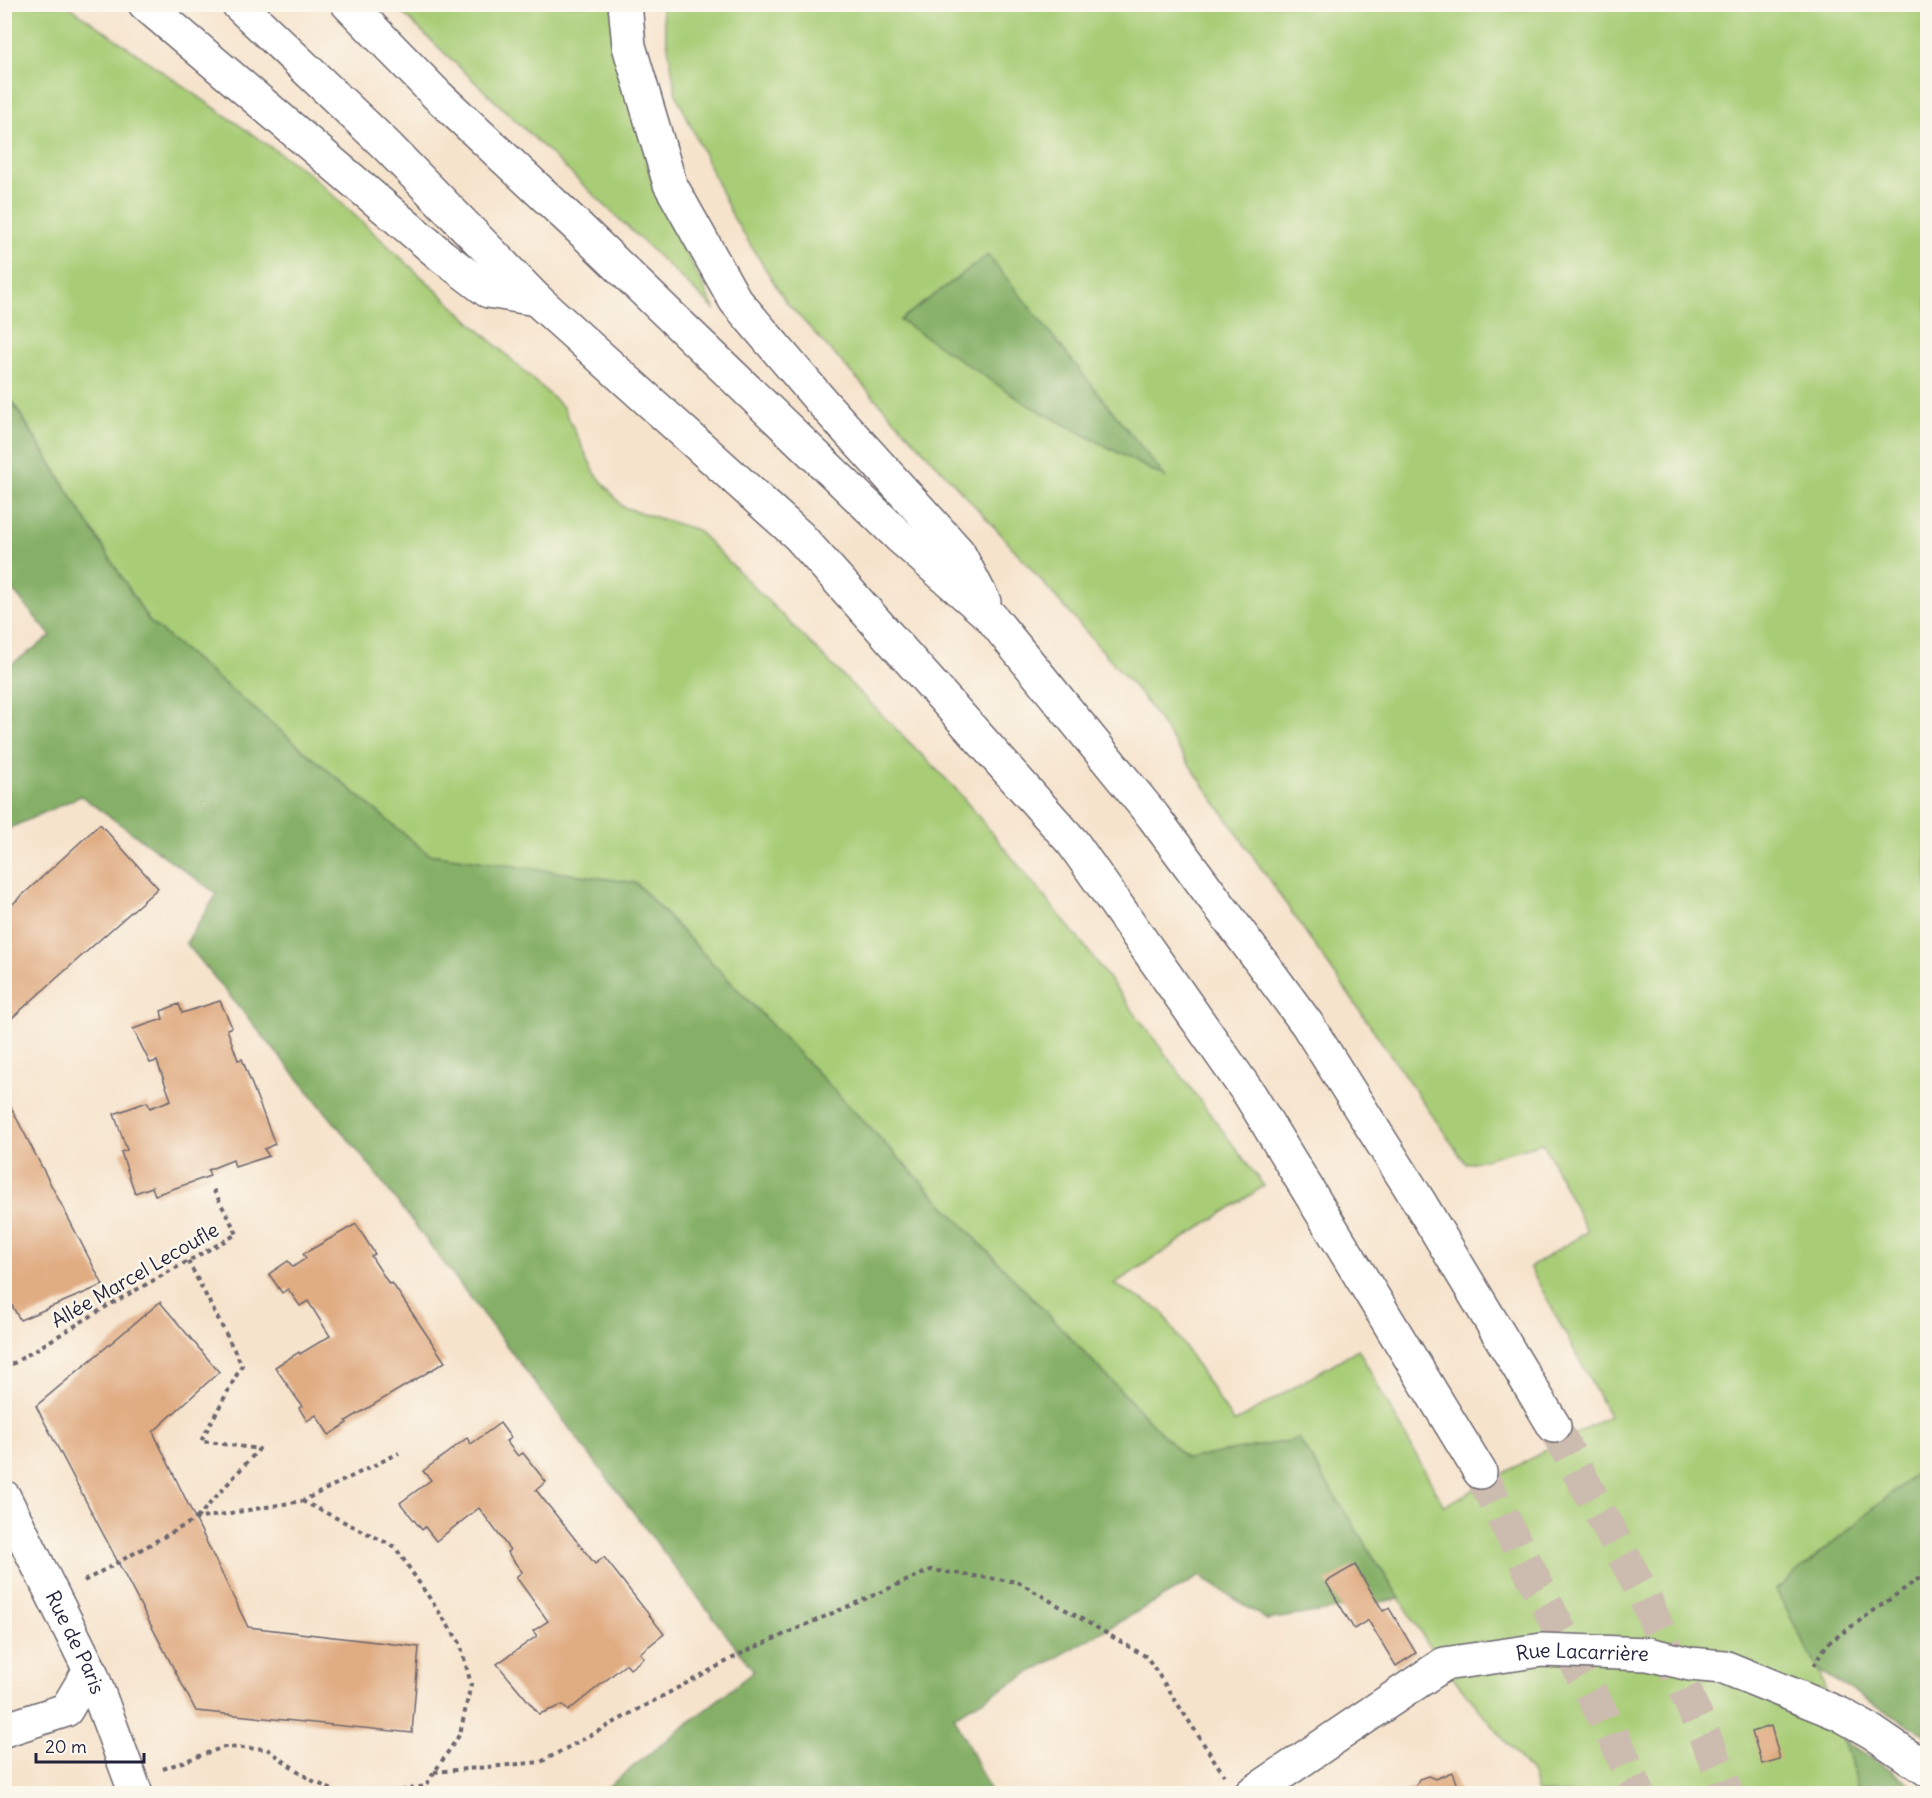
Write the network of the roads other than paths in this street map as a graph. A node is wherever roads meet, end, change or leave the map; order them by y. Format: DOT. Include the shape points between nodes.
graph roads {
  1 [pos="146,4"];
  2 [pos="238,4"];
  3 [pos="348,4"];
  4 [pos="625,4"];
  5 [pos="536,299"];
  6 [pos="991,617"];
  7 [pos="1554,1426"];
  8 [pos="1480,1472"];
  9 [pos="4,1497"];
  10 [pos="90,1670"];
  11 [pos="4,1730"];
  12 [pos="1928,1770"];
  13 [pos="134,1787"];
  14 [pos="1241,1789"];
  1 -- 5 [label="main road" via="407,227 488,291"];
  2 -- 5 [label="main road" via="387,146"];
  3 -- 6 [label="main road" via="438,96 901,538"];
  4 -- 6 [label="main road" via="629,45 670,184 735,300 958,552"];
  5 -- 8 [label="main road" via="799,536 1073,843 1250,1095"];
  6 -- 7 [label="main road" via="1153,816 1307,1024"];
  9 -- 10 [label="main road, Rue de Paris"];
  10 -- 11 [label="main road" via="66,1710"];
  10 -- 13 [label="main road, Rue de Paris"];
  12 -- 14 [label="main road, Rue Lacarrière" via="1840,1714 1724,1667 1648,1654 1542,1650 1444,1664"];
}
